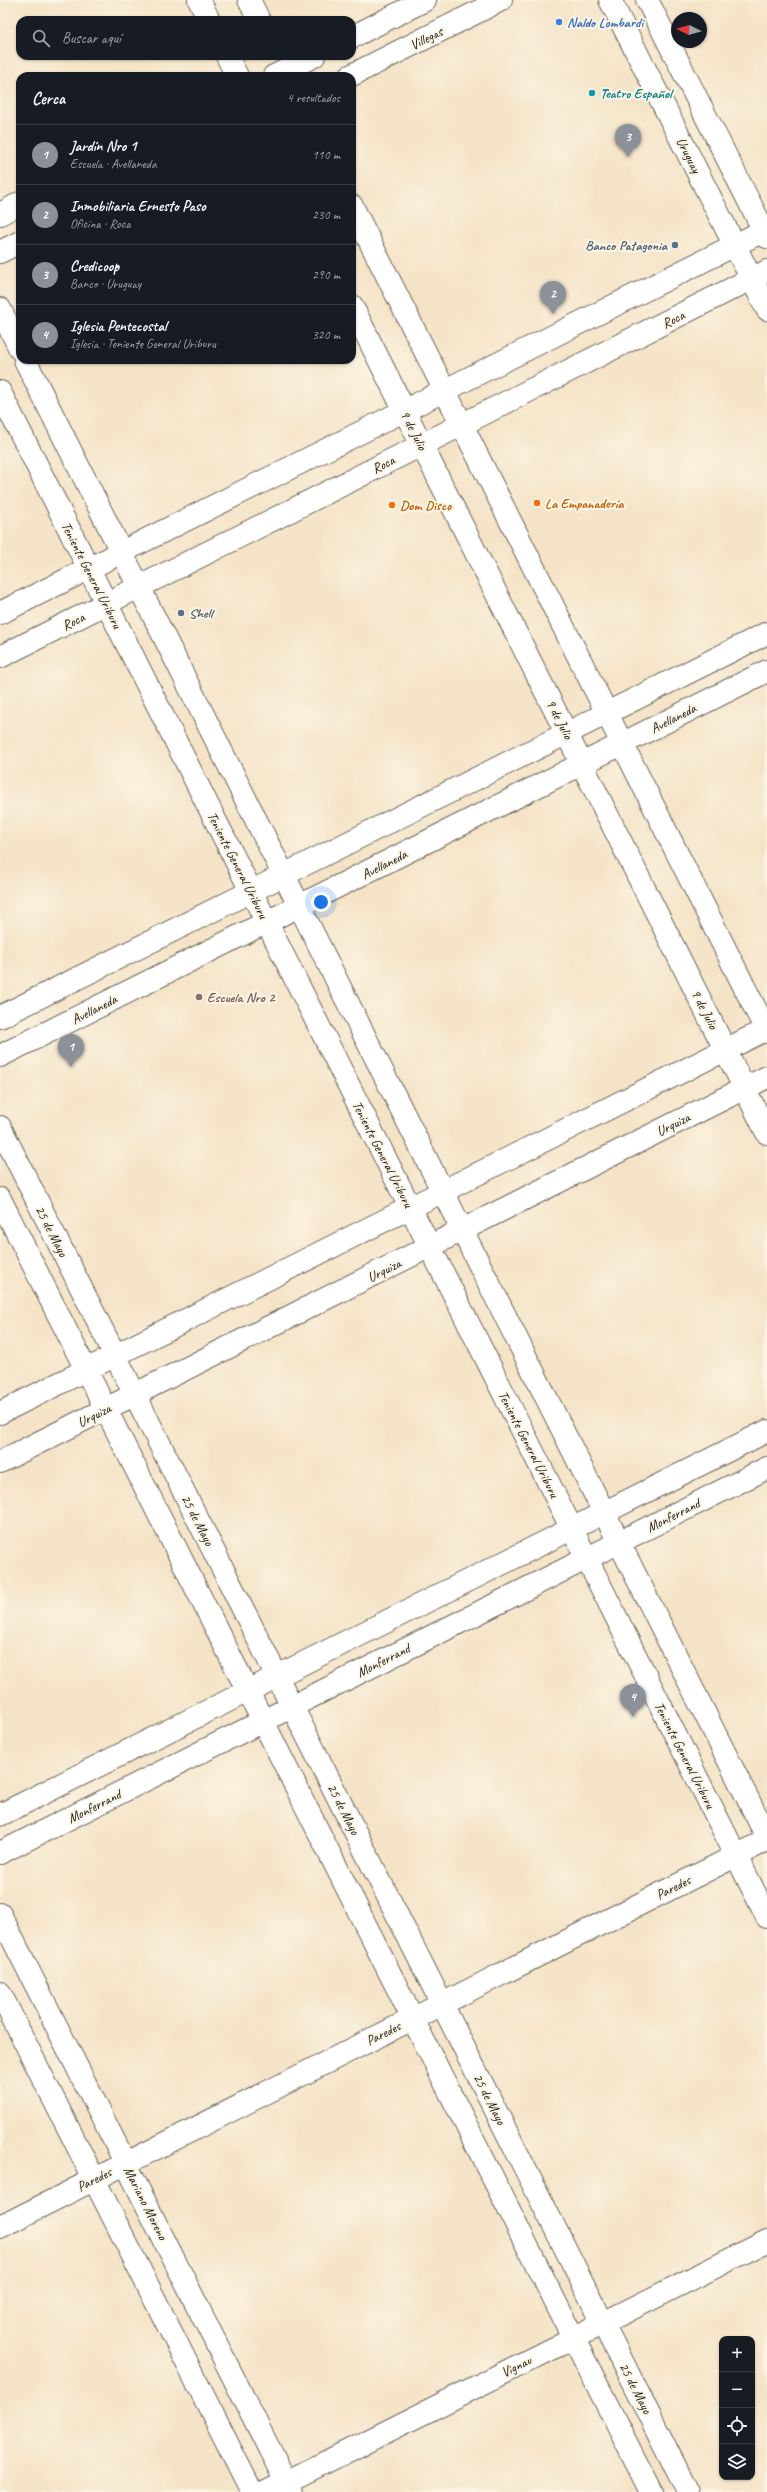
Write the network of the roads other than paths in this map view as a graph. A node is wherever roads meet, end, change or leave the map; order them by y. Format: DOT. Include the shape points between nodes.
graph roads {
  1 [pos="199,0"];
  2 [pos="249,0"];
  3 [pos="425,0"];
  4 [pos="501,0"];
  5 [pos="610,0"];
  6 [pos="648,0"];
  7 [pos="207,16"];
  8 [pos="257,16"];
  9 [pos="356,35"];
  10 [pos="229,60"];
  11 [pos="305,60"];
  12 [pos="281,70"];
  13 [pos="235,72"];
  14 [pos="356,73"];
  15 [pos="16,206"];
  16 [pos="0,214"];
  17 [pos="356,214"];
  18 [pos="766,232"];
  19 [pos="16,244"];
  20 [pos="734,245"];
  21 [pos="0,252"];
  22 [pos="759,275"];
  23 [pos="0,309"];
  24 [pos="767,309"];
  25 [pos="356,314"];
  26 [pos="16,341"];
  27 [pos="28,364"];
  28 [pos="445,390"];
  29 [pos="0,392"];
  30 [pos="404,410"];
  31 [pos="462,425"];
  32 [pos="422,445"];
  33 [pos="122,552"];
  34 [pos="89,568"];
  35 [pos="140,587"];
  36 [pos="107,604"];
  37 [pos="0,613"];
  38 [pos="767,633"];
  39 [pos="0,657"];
  40 [pos="767,671"];
  41 [pos="607,713"];
  42 [pos="566,733"];
  43 [pos="622,744"];
  44 [pos="582,764"];
  45 [pos="284,875"];
  46 [pos="251,891"];
  47 [pos="300,906"];
  48 [pos="267,922"];
  49 [pos="0,1017"];
  50 [pos="767,1030"];
  51 [pos="725,1050"];
  52 [pos="0,1056"];
  53 [pos="767,1077"];
  54 [pos="744,1088"];
  55 [pos="0,1127"];
  56 [pos="767,1133"];
  57 [pos="443,1191"];
  58 [pos="0,1199"];
  59 [pos="410,1208"];
  60 [pos="462,1230"];
  61 [pos="430,1246"];
  62 [pos="115,1355"];
  63 [pos="86,1370"];
  64 [pos="135,1394"];
  65 [pos="106,1409"];
  66 [pos="0,1413"];
  67 [pos="767,1431"];
  68 [pos="0,1462"];
  69 [pos="767,1468"];
  70 [pos="604,1512"];
  71 [pos="572,1529"];
  72 [pos="619,1542"];
  73 [pos="586,1558"];
  74 [pos="277,1676"];
  75 [pos="248,1691"];
  76 [pos="292,1706"];
  77 [pos="263,1721"];
  78 [pos="0,1815"];
  79 [pos="767,1837"];
  80 [pos="767,1840"];
  81 [pos="0,1853"];
  82 [pos="736,1856"];
  83 [pos="0,1914"];
  84 [pos="767,1917"];
  85 [pos="0,1993"];
  86 [pos="442,2004"];
  87 [pos="413,2018"];
  88 [pos="126,2163"];
  89 [pos="94,2179"];
  90 [pos="0,2226"];
  91 [pos="767,2241"];
  92 [pos="603,2323"];
  93 [pos="574,2338"];
  94 [pos="288,2487"];
  95 [pos="252,2492"];
  96 [pos="266,2492"];
  97 [pos="651,2492"];
  98 [pos="688,2492"];
  1 -- 7 [label="street"];
  2 -- 8 [label="street"];
  3 -- 9 [label="street"];
  4 -- 14 [label="street, Villegas"];
  5 -- 20 [label="street, Uruguay"];
  6 -- 18 [label="street"];
  10 -- 13 [label="street"];
  11 -- 12 [label="street"];
  15 -- 16 [label="street"];
  17 -- 28 [label="street"];
  18 -- 20 [label="street"];
  19 -- 21 [label="street"];
  20 -- 22 [label="street, Uruguay"];
  20 -- 28 [label="street"];
  22 -- 24 [label="street, Uruguay"];
  22 -- 31 [label="street, Roca"];
  23 -- 26 [label="street"];
  25 -- 30 [label="street, 9 de Julio"];
  27 -- 33 [label="street"];
  28 -- 30 [label="street"];
  28 -- 31 [label="street"];
  29 -- 34 [label="street, Teniente General Uriburu"];
  30 -- 32 [label="street, 9 de Julio"];
  30 -- 33 [label="street"];
  31 -- 32 [label="street, Roca"];
  31 -- 41 [label="street"];
  32 -- 35 [label="street, Roca"];
  32 -- 42 [label="street, 9 de Julio"];
  33 -- 34 [label="street"];
  33 -- 35 [label="street"];
  34 -- 36 [label="street, Teniente General Uriburu"];
  34 -- 37 [label="street"];
  35 -- 36 [label="street, Roca"];
  35 -- 45 [label="street"];
  36 -- 39 [label="street, Roca"];
  36 -- 46 [label="street, Teniente General Uriburu"];
  38 -- 41 [label="street"];
  40 -- 43 [label="street, Avellaneda"];
  41 -- 42 [label="street"];
  41 -- 43 [label="street"];
  42 -- 44 [label="street, 9 de Julio"];
  42 -- 45 [label="street"];
  43 -- 44 [label="street, Avellaneda"];
  43 -- 50 [label="street"];
  44 -- 47 [label="street, Avellaneda"];
  44 -- 51 [label="street, 9 de Julio"];
  45 -- 46 [label="street"];
  45 -- 47 [label="street"];
  46 -- 48 [label="street, Teniente General Uriburu"];
  46 -- 49 [label="street"];
  47 -- 48 [label="street, Avellaneda"];
  47 -- 57 [label="street"];
  48 -- 52 [label="street, Avellaneda"];
  48 -- 59 [label="street, Teniente General Uriburu"];
  50 -- 51 [label="street"];
  51 -- 54 [label="street, 9 de Julio"];
  51 -- 57 [label="street"];
  53 -- 54 [label="street, Urquiza"];
  54 -- 56 [label="street, 9 de Julio"];
  54 -- 60 [label="street, Urquiza"];
  55 -- 62 [label="street, 25 de Mayo"];
  57 -- 59 [label="street"];
  57 -- 60 [label="street"];
  58 -- 63 [label="street"];
  59 -- 61 [label="street, Teniente General Uriburu"];
  59 -- 62 [label="street"];
  60 -- 61 [label="street, Urquiza"];
  60 -- 70 [label="street"];
  61 -- 64 [label="street, Urquiza"];
  61 -- 71 [label="street, Teniente General Uriburu"];
  62 -- 63 [label="street"];
  62 -- 64 [label="street, 25 de Mayo"];
  63 -- 65 [label="street"];
  63 -- 66 [label="street"];
  64 -- 65 [label="street, Urquiza"];
  64 -- 74 [label="street, 25 de Mayo"];
  65 -- 68 [label="street, Urquiza"];
  65 -- 75 [label="street"];
  67 -- 70 [label="street"];
  69 -- 72 [label="street, Monferrand"];
  70 -- 71 [label="street"];
  70 -- 72 [label="street"];
  71 -- 73 [label="street, Teniente General Uriburu"];
  71 -- 74 [label="street"];
  72 -- 73 [label="street, Monferrand"];
  72 -- 79 [label="street"];
  73 -- 76 [label="street, Monferrand"];
  73 -- 82 [label="street, Teniente General Uriburu"];
  74 -- 75 [label="street"];
  74 -- 76 [label="street, 25 de Mayo"];
  75 -- 77 [label="street"];
  75 -- 78 [label="street"];
  76 -- 77 [label="street, Monferrand"];
  76 -- 86 [label="street, 25 de Mayo"];
  77 -- 81 [label="street, Monferrand"];
  77 -- 87 [label="street"];
  80 -- 82 [label="street, Paredes"];
  82 -- 84 [label="street, Teniente General Uriburu"];
  82 -- 86 [label="street, Paredes"];
  83 -- 88 [label="street, Mariano Moreno"];
  85 -- 89 [label="street"];
  86 -- 87 [label="street, Paredes"];
  86 -- 92 [label="street, 25 de Mayo"];
  87 -- 88 [label="street, Paredes"];
  87 -- 93 [label="street"];
  88 -- 89 [label="street, Paredes"];
  88 -- 94 [label="street, Mariano Moreno"];
  89 -- 90 [label="street, Paredes"];
  89 -- 95 [label="street"];
  91 -- 92 [label="street, Vignau"];
  92 -- 93 [label="street, Vignau"];
  92 -- 98 [label="street, 25 de Mayo"];
  93 -- 94 [label="street, Vignau"];
  93 -- 97 [label="street"];
  94 -- 96 [label="street, Vignau"];
}
